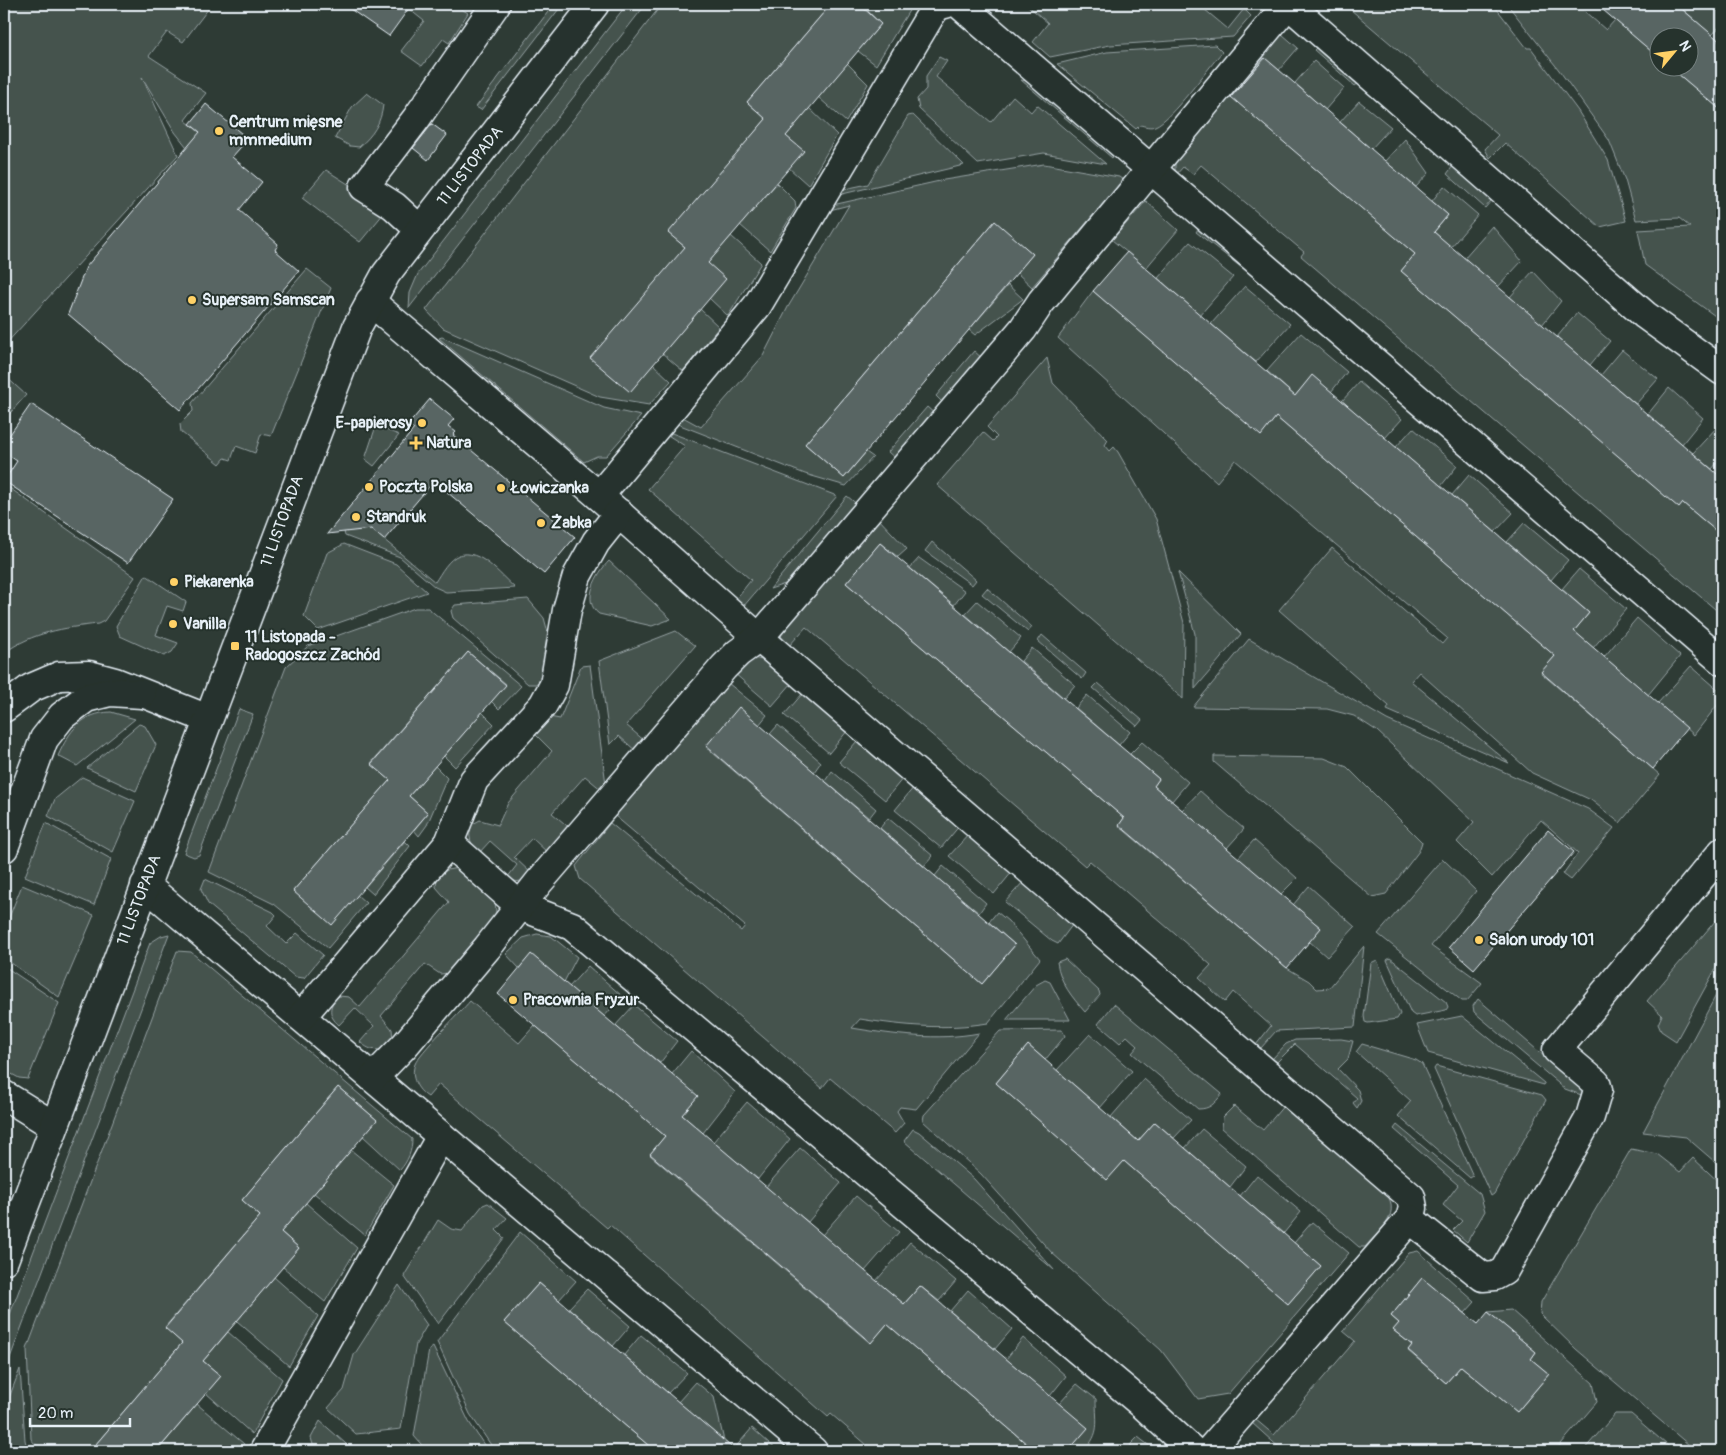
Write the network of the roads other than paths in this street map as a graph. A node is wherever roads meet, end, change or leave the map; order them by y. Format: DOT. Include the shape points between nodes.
graph roads {
  1 [pos="496,4"];
  2 [pos="595,4"];
  3 [pos="945,4"];
  4 [pos="959,4"];
  5 [pos="1288,4"];
  6 [pos="1150,170"];
  7 [pos="419,229"];
  8 [pos="370,301"];
  9 [pos="1722,371"];
  10 [pos="609,504"];
  11 [pos="759,638"];
  12 [pos="1722,661"];
  13 [pos="142,694"];
  14 [pos="4,708"];
  15 [pos="208,719"];
  16 [pos="449,843"];
  17 [pos="4,848"];
  18 [pos="1722,852"];
  19 [pos="145,885"];
  20 [pos="520,906"];
  21 [pos="301,1017"];
  22 [pos="372,1078"];
  23 [pos="4,1095"];
  24 [pos="54,1126"];
  25 [pos="441,1136"];
  26 [pos="1410,1218"];
  27 [pos="4,1255"];
  28 [pos="264,1451"];
  29 [pos="813,1451"];
  30 [pos="1193,1451"];
  31 [pos="1209,1451"];
  1 -- 7 [label="street" via="416,119 364,186 394,206"];
  2 -- 7 [label="street, 11 LISTOPADA"];
  3 -- 10 [label="street" via="937,6 930,16 757,306"];
  4 -- 6 [label="street"];
  5 -- 6 [label="street"];
  5 -- 9 [label="street" via="1645,315"];
  6 -- 11 [label="street" via="1041,302 1023,329"];
  6 -- 12 [label="street"];
  7 -- 8 [label="street, 11 LISTOPADA"];
  8 -- 10 [label="street"];
  8 -- 15 [label="street, 11 LISTOPADA" via="322,415"];
  10 -- 11 [label="street"];
  10 -- 16 [label="street" via="577,576 567,610 554,684 543,705 474,780"];
  11 -- 20 [label="street" via="724,667"];
  11 -- 26 [label="street" via="1411,1196 1413,1208"];
  13 -- 14 [label="street" via="116,682 89,675 59,676 30,688"];
  13 -- 15 [label="street"];
  13 -- 17 [label="street" via="110,692 86,698 62,716 44,739"];
  15 -- 19 [label="street, 11 LISTOPADA"];
  16 -- 20 [label="street"];
  16 -- 21 [label="street"];
  18 -- 26 [label="street" via="1557,1050 1596,1083 1598,1090 1590,1117 1504,1271 1483,1277"];
  19 -- 21 [label="street"];
  19 -- 24 [label="street, 11 LISTOPADA"];
  20 -- 22 [label="street" via="515,916 411,1037"];
  20 -- 30 [label="street" via="572,926 1142,1404"];
  21 -- 22 [label="street"];
  22 -- 25 [label="street"];
  23 -- 24 [label="street"];
  24 -- 27 [label="street, 11 LISTOPADA"];
  25 -- 28 [label="street"];
  25 -- 29 [label="street"];
  26 -- 31 [label="street"];
}
